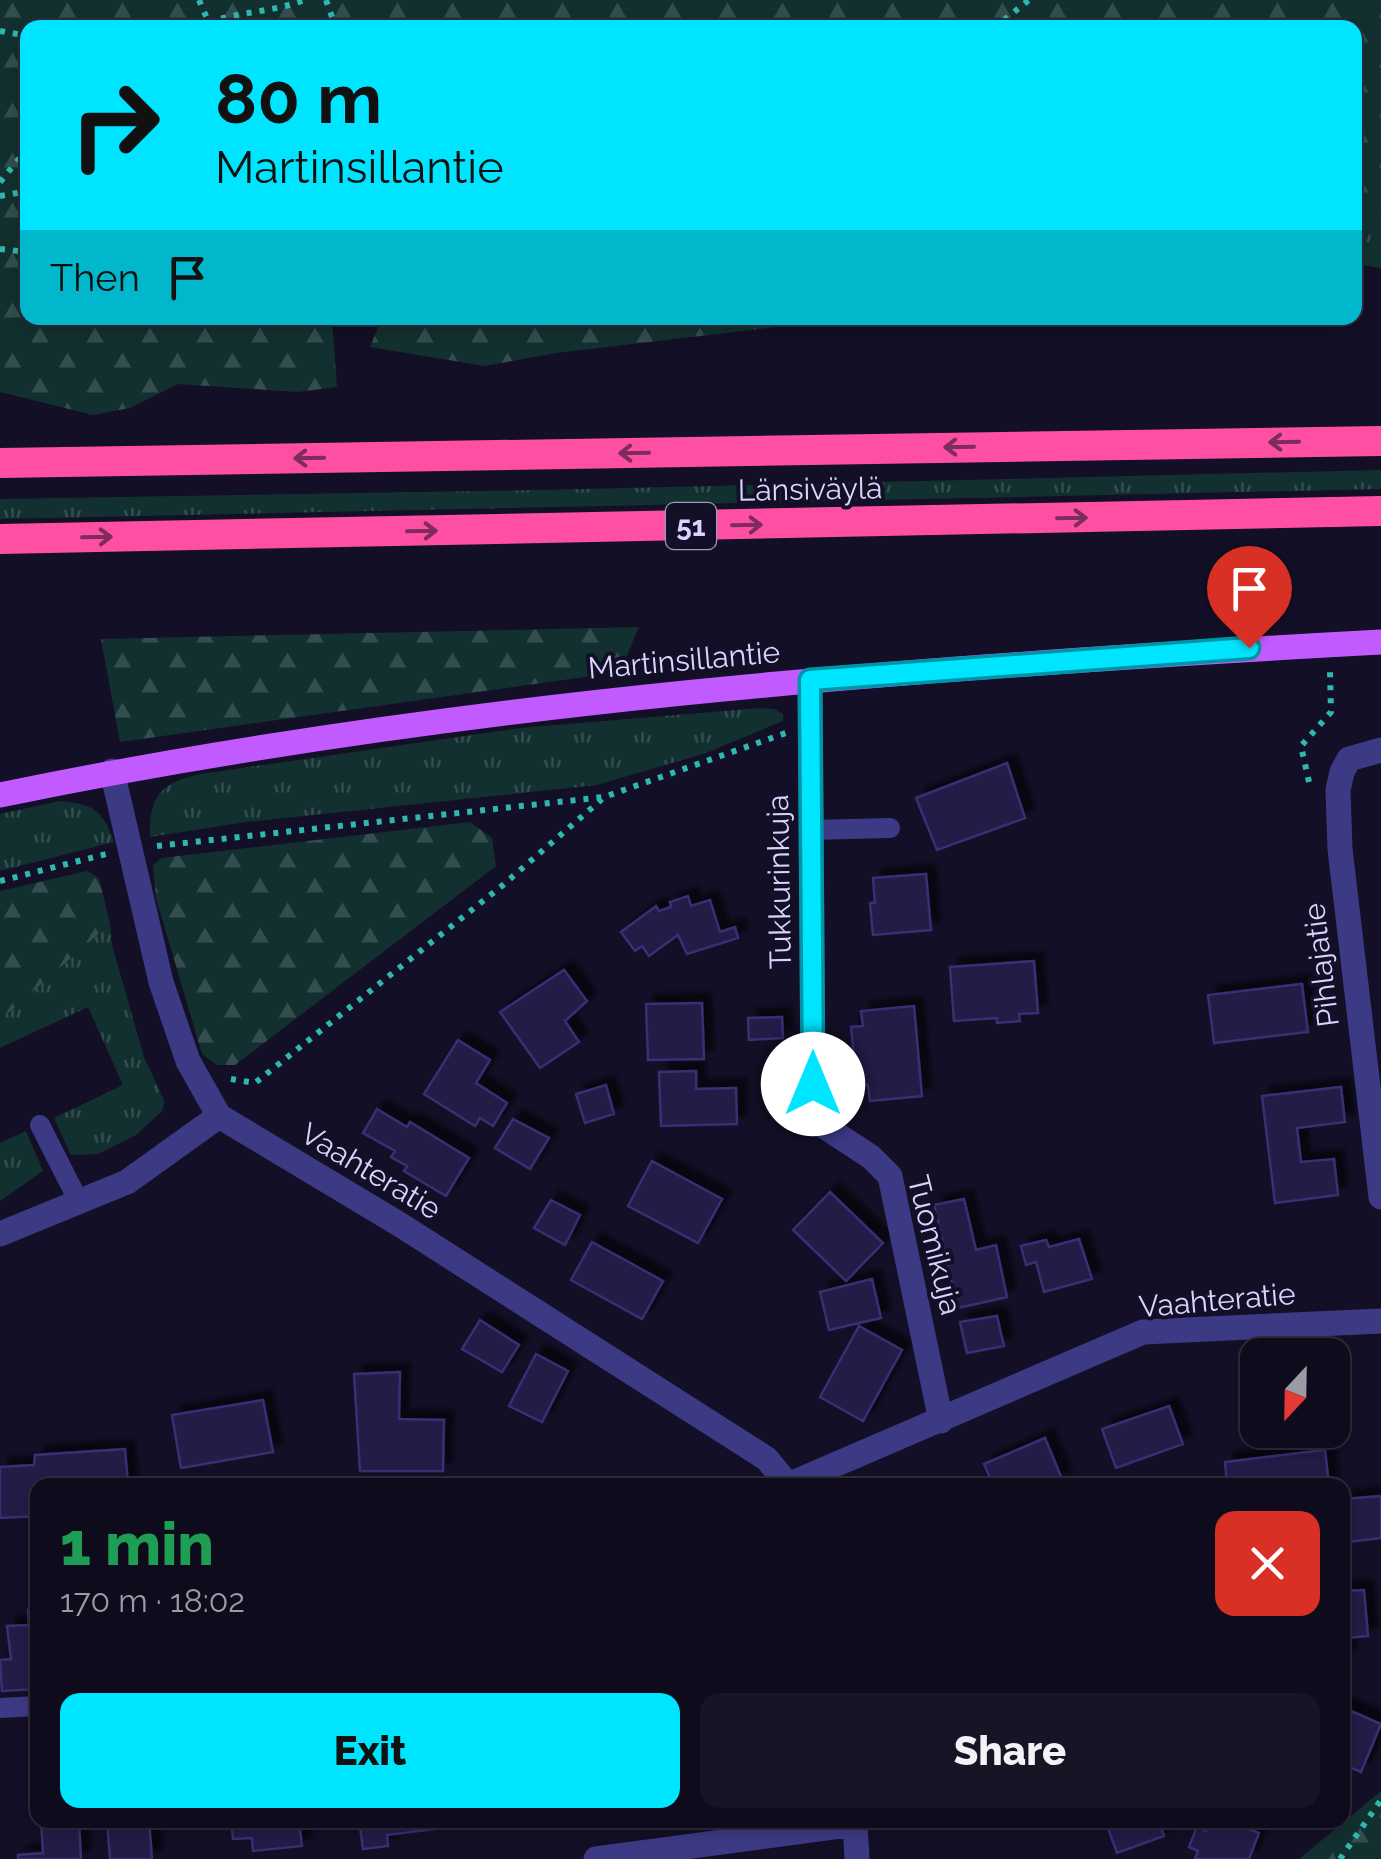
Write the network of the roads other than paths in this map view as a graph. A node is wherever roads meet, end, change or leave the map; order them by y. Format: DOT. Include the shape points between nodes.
graph roads {
  1 [pos="1381,441"];
  2 [pos="0,463"];
  3 [pos="1381,510"];
  4 [pos="0,539"];
  5 [pos="1381,642"];
  6 [pos="810,680"];
  7 [pos="1381,750"];
  8 [pos="112,772"];
  9 [pos="0,794"];
  10 [pos="890,828"];
  11 [pos="811,830"];
  12 [pos="813,1084"];
  13 [pos="220,1116"];
  14 [pos="813,1120"];
  15 [pos="40,1124"];
  16 [pos="1381,1197"];
  17 [pos="78,1202"];
  18 [pos="0,1234"];
  19 [pos="1381,1322"];
  20 [pos="941,1421"];
  21 [pos="783,1478"];
  22 [pos="805,1478"];
  23 [pos="30,1706"];
  24 [pos="0,1708"];
  25 [pos="812,1828"];
  26 [pos="854,1828"];
  27 [pos="604,1858"];
  28 [pos="857,1859"];
  1 -- 2 [label="highway, Länsiväylä, one-way"];
  4 -- 3 [label="highway, Länsiväylä / 51, one-way"];
  5 -- 6 [label="main road, Martinsillantie"];
  6 -- 8 [label="main road, Martinsillantie" via="554,705"];
  6 -- 11 [label="street, Tukkurinkuja"];
  7 -- 16 [label="street, Pihlajatie" via="1350,759 1338,790"];
  8 -- 9 [label="main road, Martinsillantie"];
  8 -- 13 [label="street, Vaahteratie" via="161,982 188,1060"];
  10 -- 11 [label="lane"];
  11 -- 12 [label="street, Tukkurinkuja"];
  13 -- 17 [label="street" via="127,1182"];
  13 -- 21 [label="street, Vaahteratie" via="768,1459"];
  14 -- 20 [label="street, Tuomikuja" via="890,1176"];
  15 -- 17 [label="lane"];
  17 -- 18 [label="street"];
  19 -- 20 [label="street, Vaahteratie" via="1144,1332"];
  20 -- 22 [label="street, Vaahteratie"];
  23 -- 24 [label="lane"];
  25 -- 27 [label="street"];
  26 -- 28 [label="street"];
}
